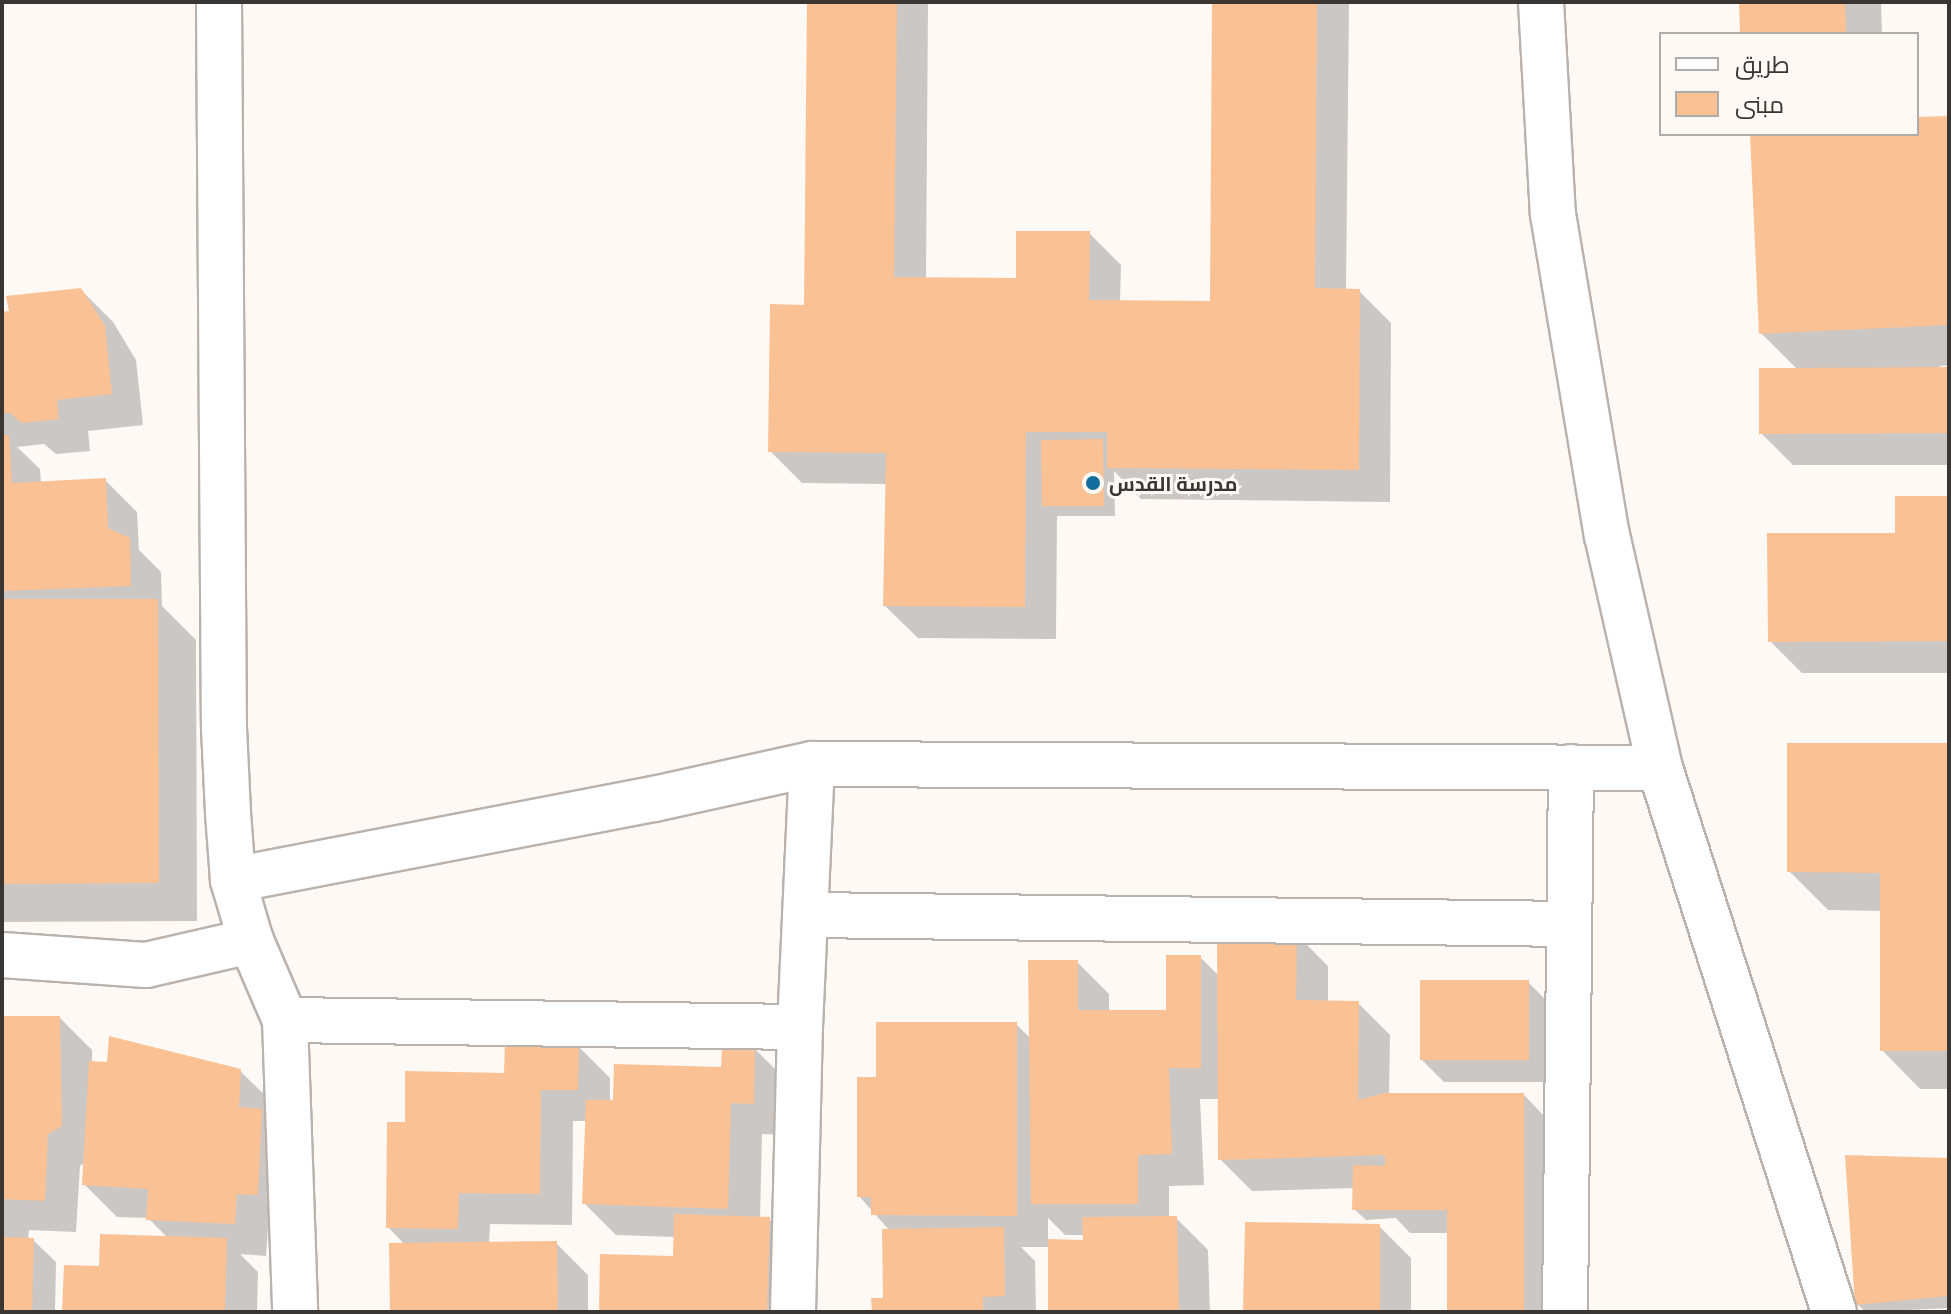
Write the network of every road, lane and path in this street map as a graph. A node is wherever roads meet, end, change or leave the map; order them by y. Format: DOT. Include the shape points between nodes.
graph roads {
  1 [pos="219,2"];
  2 [pos="1541,2"];
  3 [pos="812,764"];
  4 [pos="1571,767"];
  5 [pos="1660,768"];
  6 [pos="233,880"];
  7 [pos="805,915"];
  8 [pos="1569,924"];
  9 [pos="251,941"];
  10 [pos="2,955"];
  11 [pos="285,1020"];
  12 [pos="800,1027"];
  13 [pos="295,1312"];
  14 [pos="793,1312"];
  15 [pos="1565,1312"];
  16 [pos="1834,1312"];
  1 -- 6 [label="street" via="224,728"];
  2 -- 5 [label="street" via="1553,214 1607,535"];
  3 -- 4 [label="street"];
  3 -- 6 [label="street"];
  3 -- 7 [label="street"];
  4 -- 5 [label="street"];
  4 -- 8 [label="street"];
  5 -- 16 [label="street"];
  6 -- 9 [label="street"];
  7 -- 8 [label="street"];
  7 -- 12 [label="street"];
  8 -- 15 [label="street"];
  9 -- 10 [label="street" via="146,965"];
  9 -- 11 [label="street"];
  11 -- 12 [label="street"];
  11 -- 13 [label="street"];
  12 -- 14 [label="street"];
}
